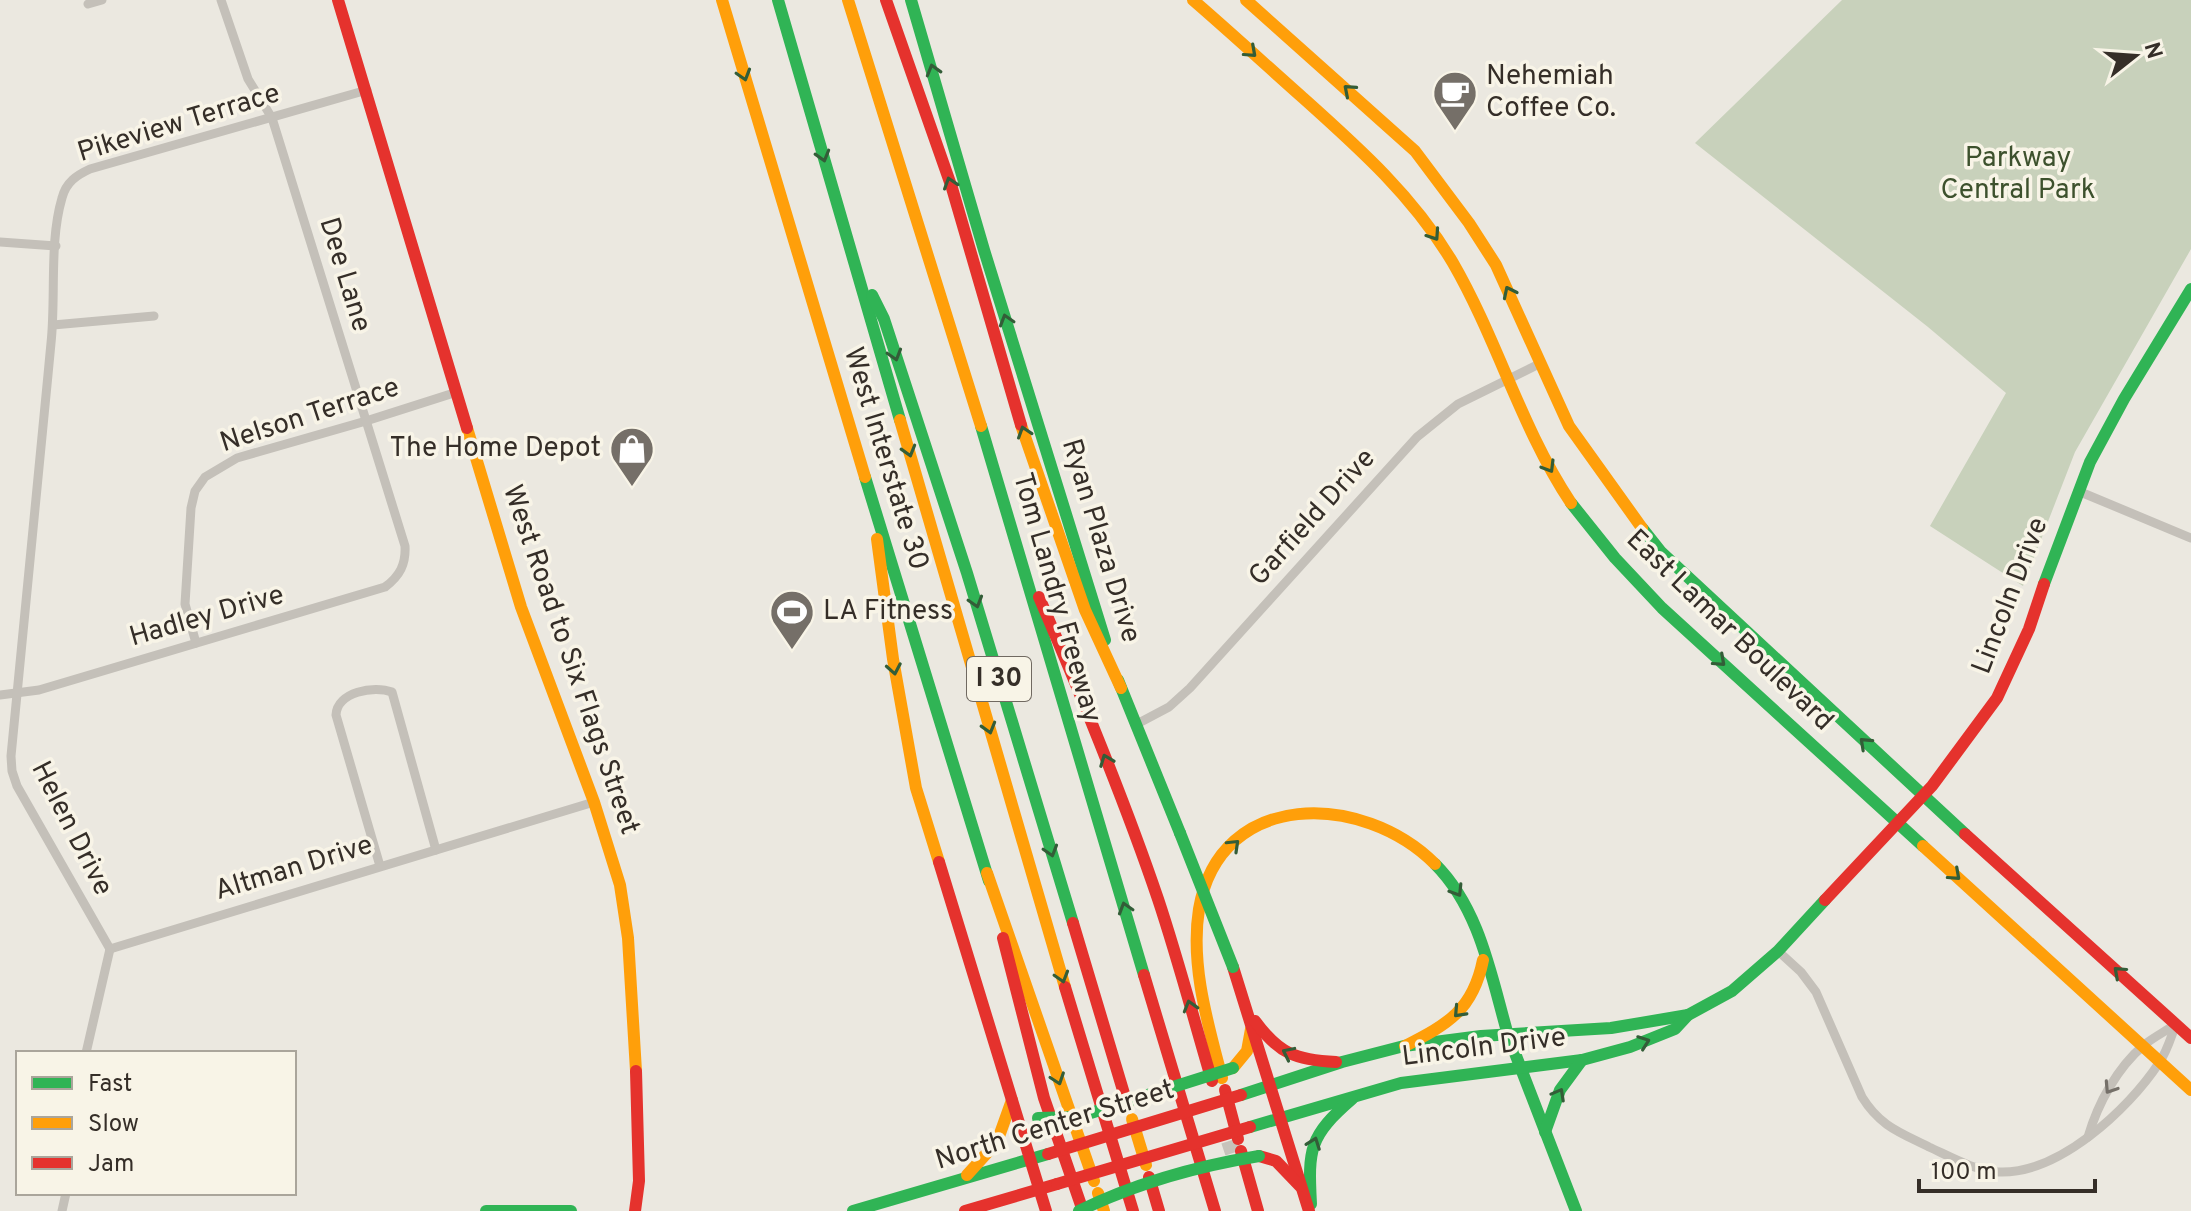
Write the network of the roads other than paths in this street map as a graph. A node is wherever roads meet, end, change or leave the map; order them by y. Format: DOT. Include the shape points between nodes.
graph roads {
  1 [pos="102,0"];
  2 [pos="221,0"];
  3 [pos="338,0"];
  4 [pos="722,0"];
  5 [pos="778,0"];
  6 [pos="848,0"];
  7 [pos="886,0"];
  8 [pos="911,0"];
  9 [pos="1194,0"];
  10 [pos="1246,0"];
  11 [pos="88,4"];
  12 [pos="367,90"];
  13 [pos="272,118"];
  14 [pos="0,242"];
  15 [pos="56,246"];
  16 [pos="853,258"];
  17 [pos="2191,289"];
  18 [pos="154,316"];
  19 [pos="53,325"];
  20 [pos="1541,363"];
  21 [pos="1506,380"];
  22 [pos="457,392"];
  23 [pos="366,421"];
  24 [pos="2078,491"];
  25 [pos="874,508"];
  26 [pos="1008,519"];
  27 [pos="2191,538"];
  28 [pos="402,570"];
  29 [pos="196,643"];
  30 [pos="1121,688"];
  31 [pos="17,690"];
  32 [pos="0,695"];
  33 [pos="1135,725"];
  34 [pos="1922,796"];
  35 [pos="594,802"];
  36 [pos="1898,822"];
  37 [pos="436,850"];
  38 [pos="380,866"];
  39 [pos="987,873"];
  40 [pos="110,949"];
  41 [pos="1778,951"];
  42 [pos="1483,954"];
  43 [pos="1688,1015"];
  44 [pos="1250,1016"];
  45 [pos="2176,1024"];
  46 [pos="1508,1035"];
  47 [pos="2191,1038"];
  48 [pos="1405,1046"];
  49 [pos="2143,1046"];
  50 [pos="86,1051"];
  51 [pos="1582,1060"];
  52 [pos="2160,1062"];
  53 [pos="1347,1063"];
  54 [pos="1523,1067"];
  55 [pos="1219,1085"];
  56 [pos="1271,1086"];
  57 [pos="2191,1090"];
  58 [pos="1359,1093"];
  59 [pos="1013,1097"];
  60 [pos="1279,1118"];
  61 [pos="1545,1132"];
  62 [pos="2088,1137"];
  63 [pos="1235,1146"];
  64 [pos="1031,1158"];
  65 [pos="964,1179"];
  66 [pos="1302,1188"];
  67 [pos="1040,1189"];
  68 [pos="486,1211"];
  69 [pos="571,1211"];
  70 [pos="635,1211"];
  71 [pos="853,1211"];
  72 [pos="965,1211"];
  73 [pos="1046,1211"];
  74 [pos="1081,1211"];
  75 [pos="1104,1211"];
  76 [pos="1133,1211"];
  77 [pos="1159,1211"];
  78 [pos="1215,1211"];
  79 [pos="1250,1211"];
  80 [pos="1258,1211"];
  81 [pos="1310,1211"];
  82 [pos="1576,1211"];
  1 -- 11 [label="street"];
  2 -- 13 [label="street, Dee Lane" via="244,69"];
  3 -- 12 [label="main road, West Road to Six Flags Street"];
  4 -- 25 [label="main road, West Interstate 30, one-way"];
  5 -- 16 [label="main road, I 30, one-way"];
  6 -- 26 [label="main road, Tom Landry Freeway / I 30"];
  30 -- 7 [label="main road, one-way" via="1085,610 1022,429 952,188"];
  30 -- 8 [label="main road, Ryan Plaza Drive, one-way"];
  9 -- 21 [label="main road, East Lamar Boulevard, one-way" via="1342,130 1417,210 1472,297"];
  20 -- 10 [label="main road, East Lamar Boulevard, one-way" via="1496,265 1415,151"];
  12 -- 13 [label="street, Pikeview Terrace"];
  12 -- 22 [label="main road, West Road to Six Flags Street"];
  13 -- 15 [label="street, Pikeview Terrace" via="76,176 61,199"];
  13 -- 23 [label="street, Dee Lane"];
  14 -- 15 [label="street"];
  15 -- 19 [label="street, Helen Drive"];
  16 -- 76 [label="main road, I 30, one-way"];
  16 -- 77 [label="main road, I 30, one-way" via="884,319 967,573"];
  17 -- 24 [label="main road, Lincoln Drive" via="2124,399"];
  18 -- 19 [label="street"];
  19 -- 31 [label="street, Helen Drive"];
  20 -- 21 [label="street, Garfield Drive"];
  34 -- 20 [label="main road, East Lamar Boulevard, one-way" via="1661,552 1591,461"];
  21 -- 33 [label="street, Garfield Drive" via="1445,412 1417,437 1190,688 1169,707"];
  21 -- 36 [label="main road, East Lamar Boulevard, one-way" via="1548,468 1628,573"];
  22 -- 23 [label="street, Nelson Terrace"];
  22 -- 35 [label="main road, West Road to Six Flags Street" via="521,607"];
  23 -- 28 [label="street, Dee Lane" via="405,546"];
  23 -- 29 [label="street, Nelson Terrace" via="237,458 205,477 191,508 185,604"];
  24 -- 27 [label="street"];
  24 -- 34 [label="main road, Lincoln Drive" via="2011,672 1977,728"];
  25 -- 39 [label="main road, West Interstate 30"];
  25 -- 59 [label="main road, one-way" via="916,788"];
  55 -- 26 [label="main road, one-way" via="1124,805"];
  78 -- 26 [label="main road, Tom Landry Freeway / I 30, one-way"];
  28 -- 29 [label="street, Hadley Drive" via="385,587"];
  29 -- 31 [label="street, Hadley Drive" via="39,690"];
  30 -- 33 [label="main road, Ryan Plaza Drive"];
  31 -- 32 [label="street, Hadley Drive"];
  31 -- 40 [label="street, Helen Drive" via="11,756 17,786"];
  33 -- 44 [label="main road, Ryan Plaza Drive, bridge"];
  34 -- 36 [label="main road, Lincoln Drive"];
  45 -- 34 [label="main road, East Lamar Boulevard, one-way"];
  35 -- 37 [label="street, Altman Drive"];
  35 -- 70 [label="main road, West Road to Six Flags Street" via="620,885 628,938 640,1141"];
  36 -- 41 [label="main road, Lincoln Drive"];
  36 -- 49 [label="main road, East Lamar Boulevard, one-way"];
  37 -- 38 [label="street, Altman Drive"];
  37 -- 38 [label="street" via="392,692 381,688 357,694 341,701 336,715"];
  38 -- 40 [label="street, Altman Drive"];
  39 -- 74 [label="main road, West Interstate 30" via="1044,1098"];
  39 -- 75 [label="main road, one-way"];
  40 -- 50 [label="street"];
  41 -- 43 [label="main road, Lincoln Drive" via="1732,991"];
  41 -- 62 [label="street" via="1816,992 1862,1097 1884,1125 1955,1159 1997,1172 2058,1158"];
  42 -- 46 [label="main road"];
  42 -- 48 [label="main road, one-way" via="1474,995 1457,1016"];
  55 -- 42 [label="main road, one-way" via="1197,926 1205,886 1219,860 1263,823 1315,811 1339,813 1404,837 1450,879 1470,914"];
  43 -- 46 [label="main road, Lincoln Drive" via="1630,1026"];
  51 -- 43 [label="main road, Lincoln Drive, one-way" via="1657,1038"];
  53 -- 44 [label="main road, one-way" via="1290,1057"];
  44 -- 56 [label="main road, Ryan Plaza Drive"];
  44 -- 59 [label="main road, bridge" via="1247,1051 1233,1068 1078,1117 1038,1118"];
  45 -- 47 [label="main road, East Lamar Boulevard"];
  45 -- 49 [label="street"];
  45 -- 52 [label="street"];
  46 -- 48 [label="main road, Lincoln Drive"];
  46 -- 54 [label="main road"];
  48 -- 53 [label="main road, Lincoln Drive"];
  49 -- 52 [label="main road, East Lamar Boulevard"];
  49 -- 62 [label="street, one-way" via="2109,1086"];
  51 -- 54 [label="main road, Lincoln Drive"];
  61 -- 51 [label="main road, one-way" via="1560,1090"];
  52 -- 57 [label="main road, East Lamar Boulevard"];
  52 -- 62 [label="street"];
  53 -- 56 [label="main road, Lincoln Drive"];
  54 -- 58 [label="main road, Lincoln Drive" via="1432,1077"];
  54 -- 61 [label="main road"];
  55 -- 63 [label="main road"];
  56 -- 60 [label="main road, Ryan Plaza Drive"];
  56 -- 64 [label="main road, North Center Street, bridge"];
  58 -- 60 [label="main road, Lincoln Drive"];
  81 -- 58 [label="main road, one-way" via="1313,1140 1330,1116"];
  59 -- 64 [label="main road"];
  59 -- 65 [label="main road" via="996,1146"];
  60 -- 66 [label="main road, Ryan Plaza Drive"];
  60 -- 67 [label="main road, North Center Street, bridge"];
  61 -- 82 [label="main road"];
  63 -- 79 [label="main road"];
  63 -- 80 [label="main road"];
  64 -- 65 [label="main road, North Center Street"];
  64 -- 67 [label="main road"];
  65 -- 71 [label="main road, North Center Street"];
  66 -- 74 [label="main road, bridge" via="1276,1161 1259,1156 1222,1162 1106,1198"];
  66 -- 81 [label="main road, Ryan Plaza Drive"];
  67 -- 72 [label="main road, North Center Street"];
  67 -- 73 [label="main road"];
  68 -- 69 [label="main road"];
}
